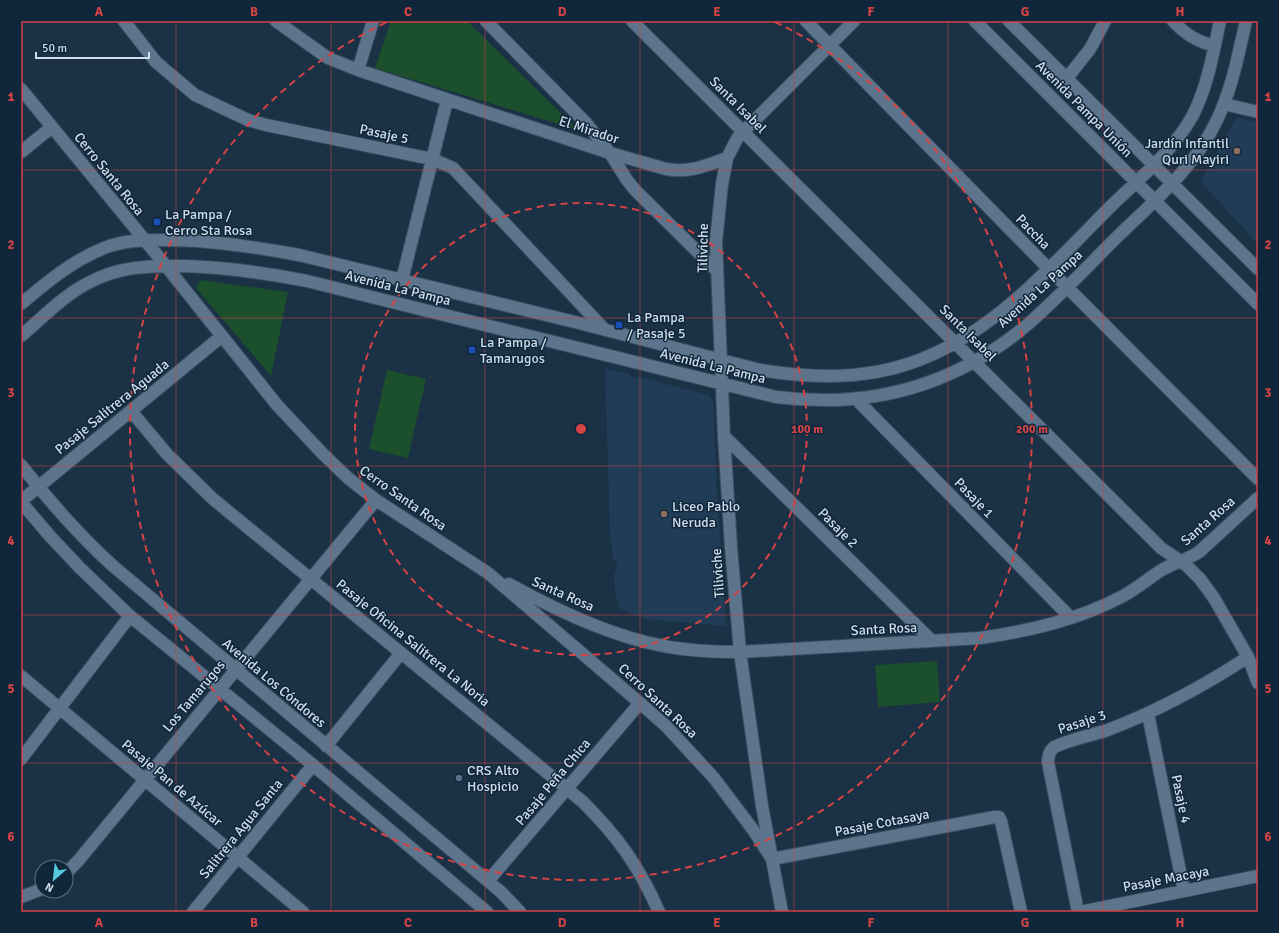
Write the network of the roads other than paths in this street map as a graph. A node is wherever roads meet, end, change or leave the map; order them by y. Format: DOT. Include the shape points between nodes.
graph roads {
  1 [pos="124,21"];
  2 [pos="276,21"];
  3 [pos="373,21"];
  4 [pos="486,21"];
  5 [pos="632,21"];
  6 [pos="806,21"];
  7 [pos="854,21"];
  8 [pos="975,21"];
  9 [pos="1009,21"];
  10 [pos="1105,21"];
  11 [pos="1172,21"];
  12 [pos="1220,21"];
  13 [pos="1246,21"];
  14 [pos="830,45"];
  15 [pos="1215,46"];
  16 [pos="358,70"];
  17 [pos="1066,78"];
  18 [pos="21,89"];
  19 [pos="447,100"];
  20 [pos="1224,104"];
  21 [pos="1258,112"];
  22 [pos="52,127"];
  23 [pos="743,131"];
  24 [pos="21,152"];
  25 [pos="610,153"];
  26 [pos="727,158"];
  27 [pos="432,159"];
  28 [pos="1153,164"];
  29 [pos="1136,182"];
  30 [pos="1172,184"];
  31 [pos="1155,201"];
  32 [pos="143,240"];
  33 [pos="166,266"];
  34 [pos="1048,268"];
  35 [pos="1258,269"];
  36 [pos="717,271"];
  37 [pos="402,280"];
  38 [pos="1067,287"];
  39 [pos="21,304"];
  40 [pos="1258,304"];
  41 [pos="605,330"];
  42 [pos="21,336"];
  43 [pos="222,336"];
  44 [pos="956,342"];
  45 [pos="721,360"];
  46 [pos="975,361"];
  47 [pos="722,384"];
  48 [pos="856,399"];
  49 [pos="130,411"];
  50 [pos="724,436"];
  51 [pos="21,465"];
  52 [pos="1258,479"];
  53 [pos="38,486"];
  54 [pos="1258,498"];
  55 [pos="376,500"];
  56 [pos="21,501"];
  57 [pos="1180,562"];
  58 [pos="488,573"];
  59 [pos="310,579"];
  60 [pos="130,616"];
  61 [pos="1071,618"];
  62 [pos="932,641"];
  63 [pos="740,652"];
  64 [pos="401,653"];
  65 [pos="1248,657"];
  66 [pos="235,670"];
  67 [pos="21,676"];
  68 [pos="1258,683"];
  69 [pos="220,689"];
  70 [pos="640,703"];
  71 [pos="60,709"];
  72 [pos="1148,714"];
  73 [pos="326,746"];
  74 [pos="21,759"];
  75 [pos="313,765"];
  76 [pos="145,780"];
  77 [pos="567,788"];
  78 [pos="238,857"];
  79 [pos="772,859"];
  80 [pos="74,864"];
  81 [pos="1258,876"];
  82 [pos="488,881"];
  83 [pos="1184,891"];
  84 [pos="34,892"];
  85 [pos="21,897"];
  86 [pos="193,912"];
  87 [pos="303,912"];
  88 [pos="487,912"];
  89 [pos="520,912"];
  90 [pos="659,912"];
  91 [pos="782,912"];
  92 [pos="1021,912"];
  93 [pos="1079,912"];
  1 -- 27 [label="street, Pasaje 5" via="156,62 194,95 248,120"];
  2 -- 16 [label="street, El Mirador" via="328,58"];
  3 -- 16 [label="street"];
  4 -- 25 [label="street" via="586,124"];
  5 -- 23 [label="street, Santa Isabel"];
  6 -- 14 [label="street, Paccha"];
  7 -- 14 [label="street"];
  8 -- 29 [label="street, Avenida Pampa Unión"];
  9 -- 17 [label="street, Avenida Pampa Unión"];
  10 -- 17 [label="street" via="1090,50"];
  11 -- 15 [label="street" via="1188,36"];
  12 -- 15 [label="street, Avenida La Pampa"];
  13 -- 20 [label="street, Avenida La Pampa"];
  14 -- 23 [label="street"];
  14 -- 34 [label="street, Paccha"];
  15 -- 28 [label="street, Avenida La Pampa" via="1208,78 1192,115 1175,141"];
  16 -- 19 [label="street, El Mirador"];
  17 -- 28 [label="street, Avenida Pampa Unión"];
  18 -- 22 [label="street, Cerro Santa Rosa"];
  19 -- 25 [label="street, El Mirador"];
  19 -- 27 [label="street"];
  20 -- 21 [label="street"];
  20 -- 30 [label="street, Avenida La Pampa" via="1206,140"];
  22 -- 24 [label="street"];
  22 -- 32 [label="street, Cerro Santa Rosa"];
  23 -- 26 [label="street"];
  23 -- 44 [label="street, Santa Isabel"];
  25 -- 26 [label="street, El Mirador" via="676,171 695,169"];
  25 -- 36 [label="street" via="635,190"];
  26 -- 36 [label="street, Tiliviche" via="718,211"];
  27 -- 37 [label="street"];
  27 -- 41 [label="street, Pasaje 5" via="453,168"];
  28 -- 29 [label="street, Avenida La Pampa"];
  28 -- 30 [label="street, Avenida Pampa Unión"];
  29 -- 31 [label="street, Avenida Pampa Unión"];
  29 -- 34 [label="street, Avenida La Pampa"];
  30 -- 31 [label="street, Avenida La Pampa"];
  30 -- 35 [label="street, Avenida Pampa Unión"];
  31 -- 38 [label="street, Avenida La Pampa"];
  31 -- 40 [label="street, Avenida Pampa Unión"];
  32 -- 33 [label="street, Cerro Santa Rosa"];
  32 -- 37 [label="street, Avenida La Pampa" via="180,240 251,247 299,255"];
  32 -- 39 [label="street, Avenida La Pampa" via="114,244 91,254 62,270"];
  33 -- 42 [label="street, Avenida La Pampa" via="118,270 87,283"];
  33 -- 43 [label="street, Cerro Santa Rosa"];
  33 -- 47 [label="street, Avenida La Pampa" via="237,270 307,281"];
  34 -- 38 [label="street, Paccha"];
  34 -- 44 [label="street, Avenida La Pampa" via="1001,312"];
  36 -- 45 [label="street, Tiliviche"];
  37 -- 41 [label="street, Avenida La Pampa"];
  38 -- 46 [label="street, Avenida La Pampa" via="1026,325"];
  38 -- 52 [label="street, Paccha"];
  41 -- 45 [label="street, Avenida La Pampa"];
  43 -- 49 [label="street, Pasaje Salitrera Aguada"];
  43 -- 55 [label="street, Cerro Santa Rosa" via="299,430 343,473"];
  44 -- 45 [label="street, Avenida La Pampa" via="911,363 855,375 788,374"];
  44 -- 46 [label="street, Santa Isabel"];
  45 -- 47 [label="street, Tiliviche"];
  46 -- 48 [label="street, Avenida La Pampa" via="948,375 912,388 892,394"];
  46 -- 57 [label="street, Santa Isabel" via="1161,548"];
  47 -- 48 [label="street, Avenida La Pampa" via="797,399"];
  47 -- 50 [label="street, Tiliviche"];
  48 -- 61 [label="street, Pasaje 1"];
  49 -- 53 [label="street, Pasaje Salitrera Aguada"];
  49 -- 59 [label="street, Pasaje Oficina Salitrera La Noria" via="167,454 208,494"];
  50 -- 62 [label="street, Pasaje 2"];
  50 -- 63 [label="street, Tiliviche"];
  51 -- 53 [label="street, Avenida Los Cóndores"];
  53 -- 56 [label="street, Pasaje Salitrera Aguada"];
  53 -- 66 [label="street, Avenida Los Cóndores" via="72,527 113,566"];
  54 -- 57 [label="street, Santa Rosa" via="1199,552"];
  55 -- 58 [label="street, Cerro Santa Rosa"];
  55 -- 59 [label="street, Los Tamarugos"];
  56 -- 60 [label="street" via="78,567"];
  57 -- 61 [label="street, Santa Rosa" via="1160,571 1124,596"];
  57 -- 65 [label="street, Santa Isabel" via="1195,573 1205,585"];
  58 -- 63 [label="street, Santa Rosa" via="550,605 624,636 689,650"];
  58 -- 70 [label="street, Cerro Santa Rosa"];
  59 -- 64 [label="street, Pasaje Oficina Salitrera La Noria"];
  59 -- 66 [label="street, Los Tamarugos"];
  60 -- 69 [label="street"];
  60 -- 71 [label="street"];
  61 -- 62 [label="street, Santa Rosa" via="1027,630 980,638"];
  62 -- 63 [label="street, Santa Rosa"];
  63 -- 79 [label="street, Tiliviche" via="753,752"];
  64 -- 73 [label="street"];
  64 -- 77 [label="street, Pasaje Oficina Salitrera La Noria"];
  65 -- 68 [label="street, Santa Isabel"];
  65 -- 72 [label="street, Pasaje 3" via="1196,689"];
  66 -- 69 [label="street, Los Tamarugos"];
  66 -- 73 [label="street, Avenida Los Cóndores"];
  67 -- 71 [label="street, Pasaje Pan de Azúcar"];
  69 -- 75 [label="street"];
  69 -- 76 [label="street, Los Tamarugos"];
  70 -- 77 [label="street, Pasaje Peña Chica"];
  70 -- 79 [label="street, Cerro Santa Rosa" via="666,726 714,778"];
  71 -- 74 [label="street"];
  71 -- 76 [label="street, Pasaje Pan de Azúcar"];
  72 -- 83 [label="street, Pasaje 4"];
  72 -- 93 [label="street, Pasaje 3" via="1059,745 1048,757"];
  73 -- 82 [label="street, Avenida Los Cóndores"];
  75 -- 78 [label="street, Salitrera Agua Santa"];
  75 -- 88 [label="street"];
  76 -- 78 [label="street, Pasaje Pan de Azúcar"];
  76 -- 80 [label="street, Los Tamarugos"];
  77 -- 82 [label="street, Pasaje Peña Chica"];
  77 -- 90 [label="street, Pasaje Oficina Salitrera La Noria" via="597,816 624,849 638,868"];
  78 -- 86 [label="street, Salitrera Agua Santa"];
  78 -- 87 [label="street, Pasaje Pan de Azúcar"];
  79 -- 91 [label="street, Tiliviche"];
  79 -- 92 [label="street, Pasaje Cotasaya" via="999,817"];
  81 -- 83 [label="street, Pasaje Macaya"];
  82 -- 89 [label="street, Avenida Los Cóndores"];
  83 -- 93 [label="street, Pasaje Macaya"];
  84 -- 85 [label="street"];
}
